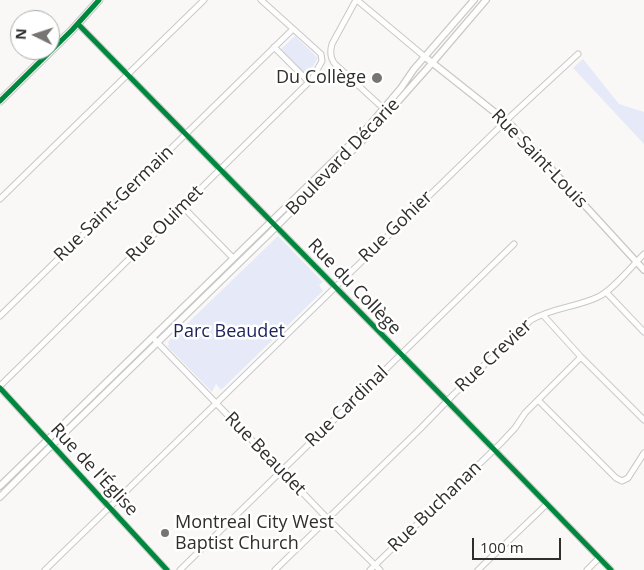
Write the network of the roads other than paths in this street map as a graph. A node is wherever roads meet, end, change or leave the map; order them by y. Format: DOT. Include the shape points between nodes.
graph roads {
  1 [pos="99,0"];
  2 [pos="204,0"];
  3 [pos="261,0"];
  4 [pos="356,0"];
  5 [pos="474,0"];
  6 [pos="486,0"];
  7 [pos="78,24"];
  8 [pos="293,29"];
  9 [pos="274,47"];
  10 [pos="578,54"];
  11 [pos="425,57"];
  12 [pos="433,62"];
  13 [pos="128,74"];
  14 [pos="309,82"];
  15 [pos="0,101"];
  16 [pos="386,110"];
  17 [pos="506,120"];
  18 [pos="186,134"];
  19 [pos="220,169"];
  20 [pos="0,199"];
  21 [pos="183,207"];
  22 [pos="270,221"];
  23 [pos="276,227"];
  24 [pos="514,244"];
  25 [pos="644,254"];
  26 [pos="233,258"];
  27 [pos="636,262"];
  28 [pos="644,270"];
  29 [pos="335,287"];
  30 [pos="606,292"];
  31 [pos="543,315"];
  32 [pos="0,316"];
  33 [pos="644,332"];
  34 [pos="152,337"];
  35 [pos="158,342"];
  36 [pos="401,354"];
  37 [pos="582,357"];
  38 [pos="0,387"];
  39 [pos="538,400"];
  40 [pos="447,401"];
  41 [pos="216,403"];
  42 [pos="644,420"];
  43 [pos="49,442"];
  44 [pos="494,450"];
  45 [pos="644,453"];
  46 [pos="282,471"];
  47 [pos="0,486"];
  48 [pos="0,497"];
  49 [pos="547,504"];
  50 [pos="109,507"];
  51 [pos="327,518"];
  52 [pos="599,558"];
  53 [pos="375,565"];
  54 [pos="45,570"];
  55 [pos="167,570"];
  56 [pos="180,570"];
  57 [pos="275,570"];
  58 [pos="370,570"];
  59 [pos="380,570"];
  60 [pos="478,570"];
  61 [pos="587,570"];
  62 [pos="611,570"];
  1 -- 7 [label="main road"];
  2 -- 13 [label="street"];
  3 -- 8 [label="street"];
  4 -- 11 [label="street, Rue Saint-Louis"];
  4 -- 16 [label="street" via="332,44 331,55 335,64"];
  5 -- 11 [label="street, Boulevard Décarie"];
  6 -- 12 [label="street, Boulevard Décarie"];
  7 -- 13 [label="street, Rue du Collège"];
  7 -- 15 [label="main road"];
  8 -- 9 [label="street, Rue Saint-Germain"];
  8 -- 14 [label="street, Rue Ouimet" via="322,56 321,64"];
  9 -- 14 [label="street"];
  9 -- 18 [label="street, Rue Saint-Germain"];
  10 -- 17 [label="street, Rue Gohier"];
  11 -- 12 [label="street, Rue Saint-Louis"];
  11 -- 16 [label="street, Boulevard Décarie"];
  12 -- 16 [label="street, Boulevard Décarie"];
  12 -- 17 [label="street, Rue Saint-Louis"];
  13 -- 18 [label="street, Rue du Collège"];
  13 -- 20 [label="street"];
  14 -- 19 [label="street, Rue Ouimet"];
  16 -- 22 [label="street, Boulevard Décarie"];
  16 -- 23 [label="street, Boulevard Décarie" via="370,133"];
  17 -- 27 [label="street, Rue Saint-Louis"];
  17 -- 29 [label="street, Rue Gohier"];
  18 -- 19 [label="street, Rue du Collège"];
  18 -- 32 [label="street, Rue Saint-Germain"];
  19 -- 21 [label="street, Rue Ouimet"];
  19 -- 22 [label="street, Rue du Collège"];
  21 -- 26 [label="street"];
  21 -- 38 [label="street, Rue Ouimet"];
  22 -- 23 [label="street, Rue du Collège"];
  22 -- 26 [label="street, Boulevard Décarie"];
  23 -- 29 [label="street, Rue du Collège"];
  23 -- 35 [label="street, Boulevard Décarie"];
  24 -- 36 [label="street, Rue Cardinal"];
  25 -- 27 [label="street, Rue Crevier"];
  26 -- 34 [label="street, Boulevard Décarie"];
  27 -- 28 [label="street, Rue Saint-Louis"];
  27 -- 30 [label="street, Rue Crevier"];
  29 -- 36 [label="street, Rue du Collège"];
  29 -- 41 [label="street, Rue Gohier"];
  30 -- 31 [label="street, Rue Crevier"];
  30 -- 33 [label="street"];
  31 -- 37 [label="street"];
  31 -- 40 [label="street, Rue Crevier" via="531,320"];
  34 -- 35 [label="street, Rue Beaudet"];
  34 -- 43 [label="street, Boulevard Décarie"];
  35 -- 41 [label="street, Rue Beaudet"];
  35 -- 43 [label="street, Boulevard Décarie"];
  36 -- 40 [label="street, Rue du Collège"];
  36 -- 46 [label="street, Rue Cardinal"];
  37 -- 39 [label="street, Rue Buchanan"];
  37 -- 42 [label="street"];
  38 -- 43 [label="street, Rue de l'Église"];
  39 -- 44 [label="street, Rue Buchanan"];
  39 -- 45 [label="street" via="616,478 622,481 628,478"];
  40 -- 44 [label="street, Rue du Collège"];
  40 -- 51 [label="street, Rue Crevier"];
  41 -- 46 [label="street, Rue Beaudet"];
  41 -- 50 [label="street, Rue Gohier"];
  43 -- 47 [label="street, Boulevard Décarie"];
  43 -- 48 [label="street, Boulevard Décarie"];
  43 -- 50 [label="street, Rue de l'Église"];
  44 -- 49 [label="street, Rue du Collège"];
  44 -- 53 [label="street, Rue Buchanan"];
  46 -- 51 [label="street, Rue Beaudet"];
  46 -- 56 [label="street, Rue Cardinal"];
  49 -- 52 [label="street, Rue du Collège"];
  49 -- 60 [label="street"];
  50 -- 54 [label="street, Rue Gohier"];
  50 -- 55 [label="street, Rue de l'Église"];
  51 -- 53 [label="street, Rue Beaudet"];
  51 -- 57 [label="street, Rue Crevier"];
  52 -- 61 [label="street"];
  52 -- 62 [label="street, Rue du Collège"];
  53 -- 58 [label="street, Rue Buchanan"];
  53 -- 59 [label="street, Rue Beaudet"];
}
